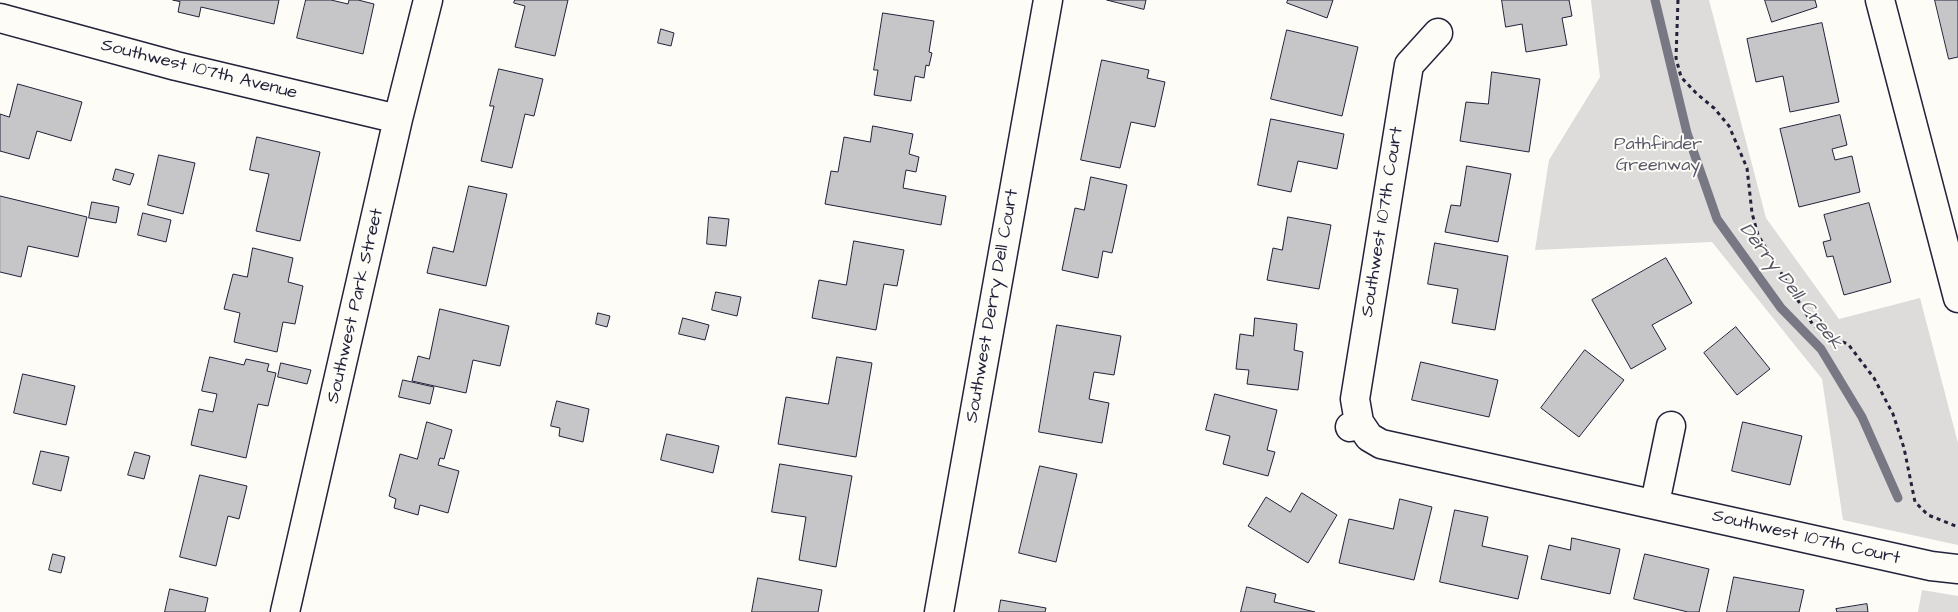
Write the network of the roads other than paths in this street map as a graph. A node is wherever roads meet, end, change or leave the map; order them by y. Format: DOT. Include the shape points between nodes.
graph roads {
  1 [pos="428,0"];
  2 [pos="1048,0"];
  3 [pos="1880,0"];
  4 [pos="0,18"];
  5 [pos="1438,33"];
  6 [pos="398,119"];
  7 [pos="1958,298"];
  8 [pos="1671,426"];
  9 [pos="1655,503"];
  10 [pos="1958,569"];
  11 [pos="285,612"];
  12 [pos="939,612"];
  1 -- 6 [label="street, Southwest Park Street"];
  2 -- 12 [label="street, Southwest Derry Dell Court"];
  3 -- 7 [label="street"];
  4 -- 6 [label="street, Southwest 107th Avenue" via="176,66"];
  5 -- 9 [label="street, Southwest 107th Court" via="1409,66 1355,399 1354,424 1381,444"];
  6 -- 11 [label="street, Southwest Park Street"];
  8 -- 9 [label="street"];
  9 -- 10 [label="street, Southwest 107th Court" via="1931,566"];
}
